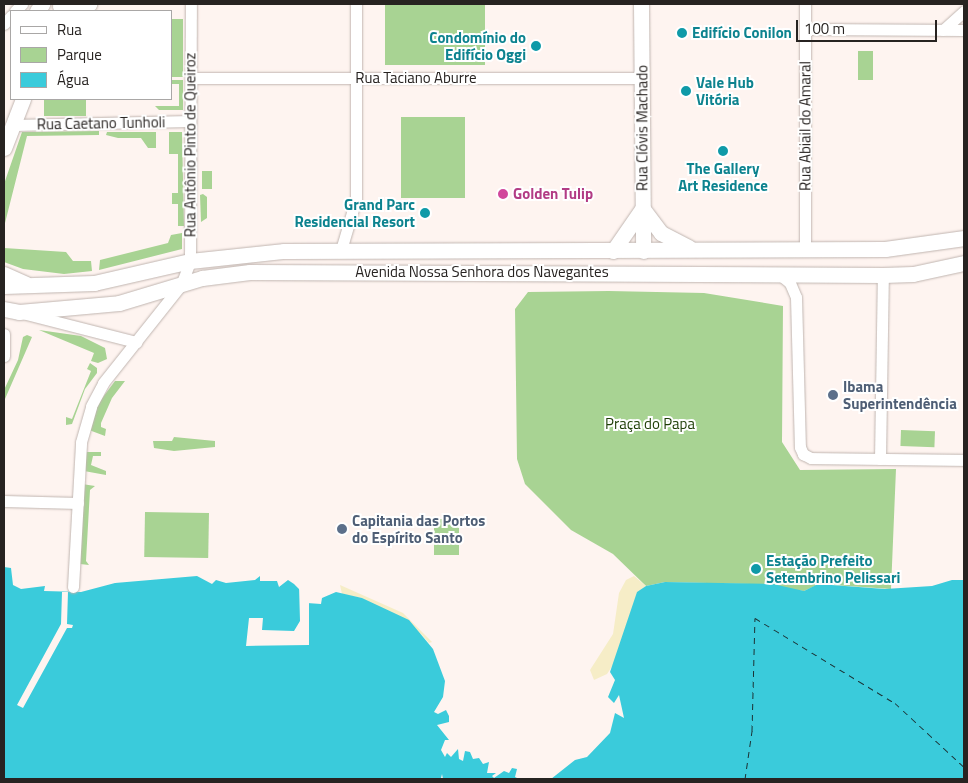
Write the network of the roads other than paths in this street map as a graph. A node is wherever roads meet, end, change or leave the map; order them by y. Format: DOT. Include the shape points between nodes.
graph roads {
  1 [pos="89,4"];
  2 [pos="191,4"];
  3 [pos="356,4"];
  4 [pos="641,4"];
  5 [pos="805,4"];
  6 [pos="78,10"];
  7 [pos="964,11"];
  8 [pos="805,29"];
  9 [pos="941,30"];
  10 [pos="964,30"];
  11 [pos="190,78"];
  12 [pos="358,78"];
  13 [pos="642,78"];
  14 [pos="22,100"];
  15 [pos="190,120"];
  16 [pos="7,137"];
  17 [pos="643,207"];
  18 [pos="964,238"];
  19 [pos="805,248"];
  20 [pos="696,249"];
  21 [pos="341,250"];
  22 [pos="613,251"];
  23 [pos="643,251"];
  24 [pos="190,261"];
  25 [pos="964,263"];
  26 [pos="564,271"];
  27 [pos="4,274"];
  28 [pos="779,274"];
  29 [pos="883,275"];
  30 [pos="181,285"];
  31 [pos="4,286"];
  32 [pos="32,287"];
  33 [pos="4,309"];
  34 [pos="19,312"];
  35 [pos="4,334"];
  36 [pos="136,342"];
  37 [pos="4,356"];
  38 [pos="880,459"];
  39 [pos="964,460"];
  40 [pos="4,502"];
  41 [pos="78,503"];
  42 [pos="73,587"];
  1 -- 6 [label="main road"];
  2 -- 11 [label="street, Rua Antônio Pinto de Queiroz"];
  3 -- 12 [label="street"];
  4 -- 13 [label="main road, Rua Clóvis Machado"];
  5 -- 8 [label="street, Rua Abiail do Amaral"];
  7 -- 9 [label="street"];
  8 -- 9 [label="street"];
  8 -- 19 [label="street, Rua Abiail do Amaral"];
  9 -- 10 [label="street"];
  11 -- 12 [label="street, Rua Taciano Aburre"];
  11 -- 15 [label="street, Rua Antônio Pinto de Queiroz"];
  12 -- 13 [label="street, Rua Taciano Aburre"];
  12 -- 21 [label="street" via="356,199"];
  13 -- 17 [label="main road, Rua Clóvis Machado"];
  14 -- 16 [label="main road"];
  15 -- 16 [label="street, Rua Caetano Tunholi"];
  15 -- 24 [label="street, Rua Antônio Pinto de Queiroz"];
  17 -- 20 [label="main road" via="650,221 669,239"];
  17 -- 22 [label="main road"];
  17 -- 23 [label="main road, Rua Clóvis Machado"];
  18 -- 19 [label="main road, Avenida Nossa Senhora dos Navegantes" via="885,249"];
  19 -- 20 [label="main road, Avenida Nossa Senhora dos Navegantes"];
  20 -- 23 [label="main road, Avenida Nossa Senhora dos Navegantes"];
  21 -- 22 [label="main road, Avenida Nossa Senhora dos Navegantes"];
  21 -- 24 [label="main road, Avenida Nossa Senhora dos Navegantes" via="239,253"];
  22 -- 23 [label="main road, Avenida Nossa Senhora dos Navegantes"];
  23 -- 26 [label="main road" via="620,263"];
  24 -- 30 [label="street, Rua Antônio Pinto de Queiroz"];
  24 -- 32 [label="main road, Avenida Nossa Senhora dos Navegantes" via="94,282"];
  25 -- 29 [label="main road, Avenida Nossa Senhora dos Navegantes" via="912,274"];
  26 -- 28 [label="main road, Avenida Nossa Senhora dos Navegantes"];
  26 -- 30 [label="main road, Avenida Nossa Senhora dos Navegantes" via="250,272 221,274"];
  27 -- 32 [label="main road"];
  28 -- 29 [label="main road, Avenida Nossa Senhora dos Navegantes"];
  28 -- 38 [label="street" via="790,283 796,297 799,442 803,454 811,458"];
  29 -- 38 [label="street"];
  30 -- 34 [label="main road, Avenida Nossa Senhora dos Navegantes" via="119,303"];
  30 -- 36 [label="street, Rua Antônio Pinto de Queiroz"];
  31 -- 32 [label="main road"];
  33 -- 34 [label="main road, Avenida Nossa Senhora dos Navegantes"];
  34 -- 36 [label="street"];
  35 -- 37 [label="street"];
  36 -- 41 [label="street, Rua Antônio Pinto de Queiroz" via="103,383 82,430"];
  38 -- 39 [label="street"];
  40 -- 41 [label="street"];
  41 -- 42 [label="street, Rua Antônio Pinto de Queiroz"];
}
